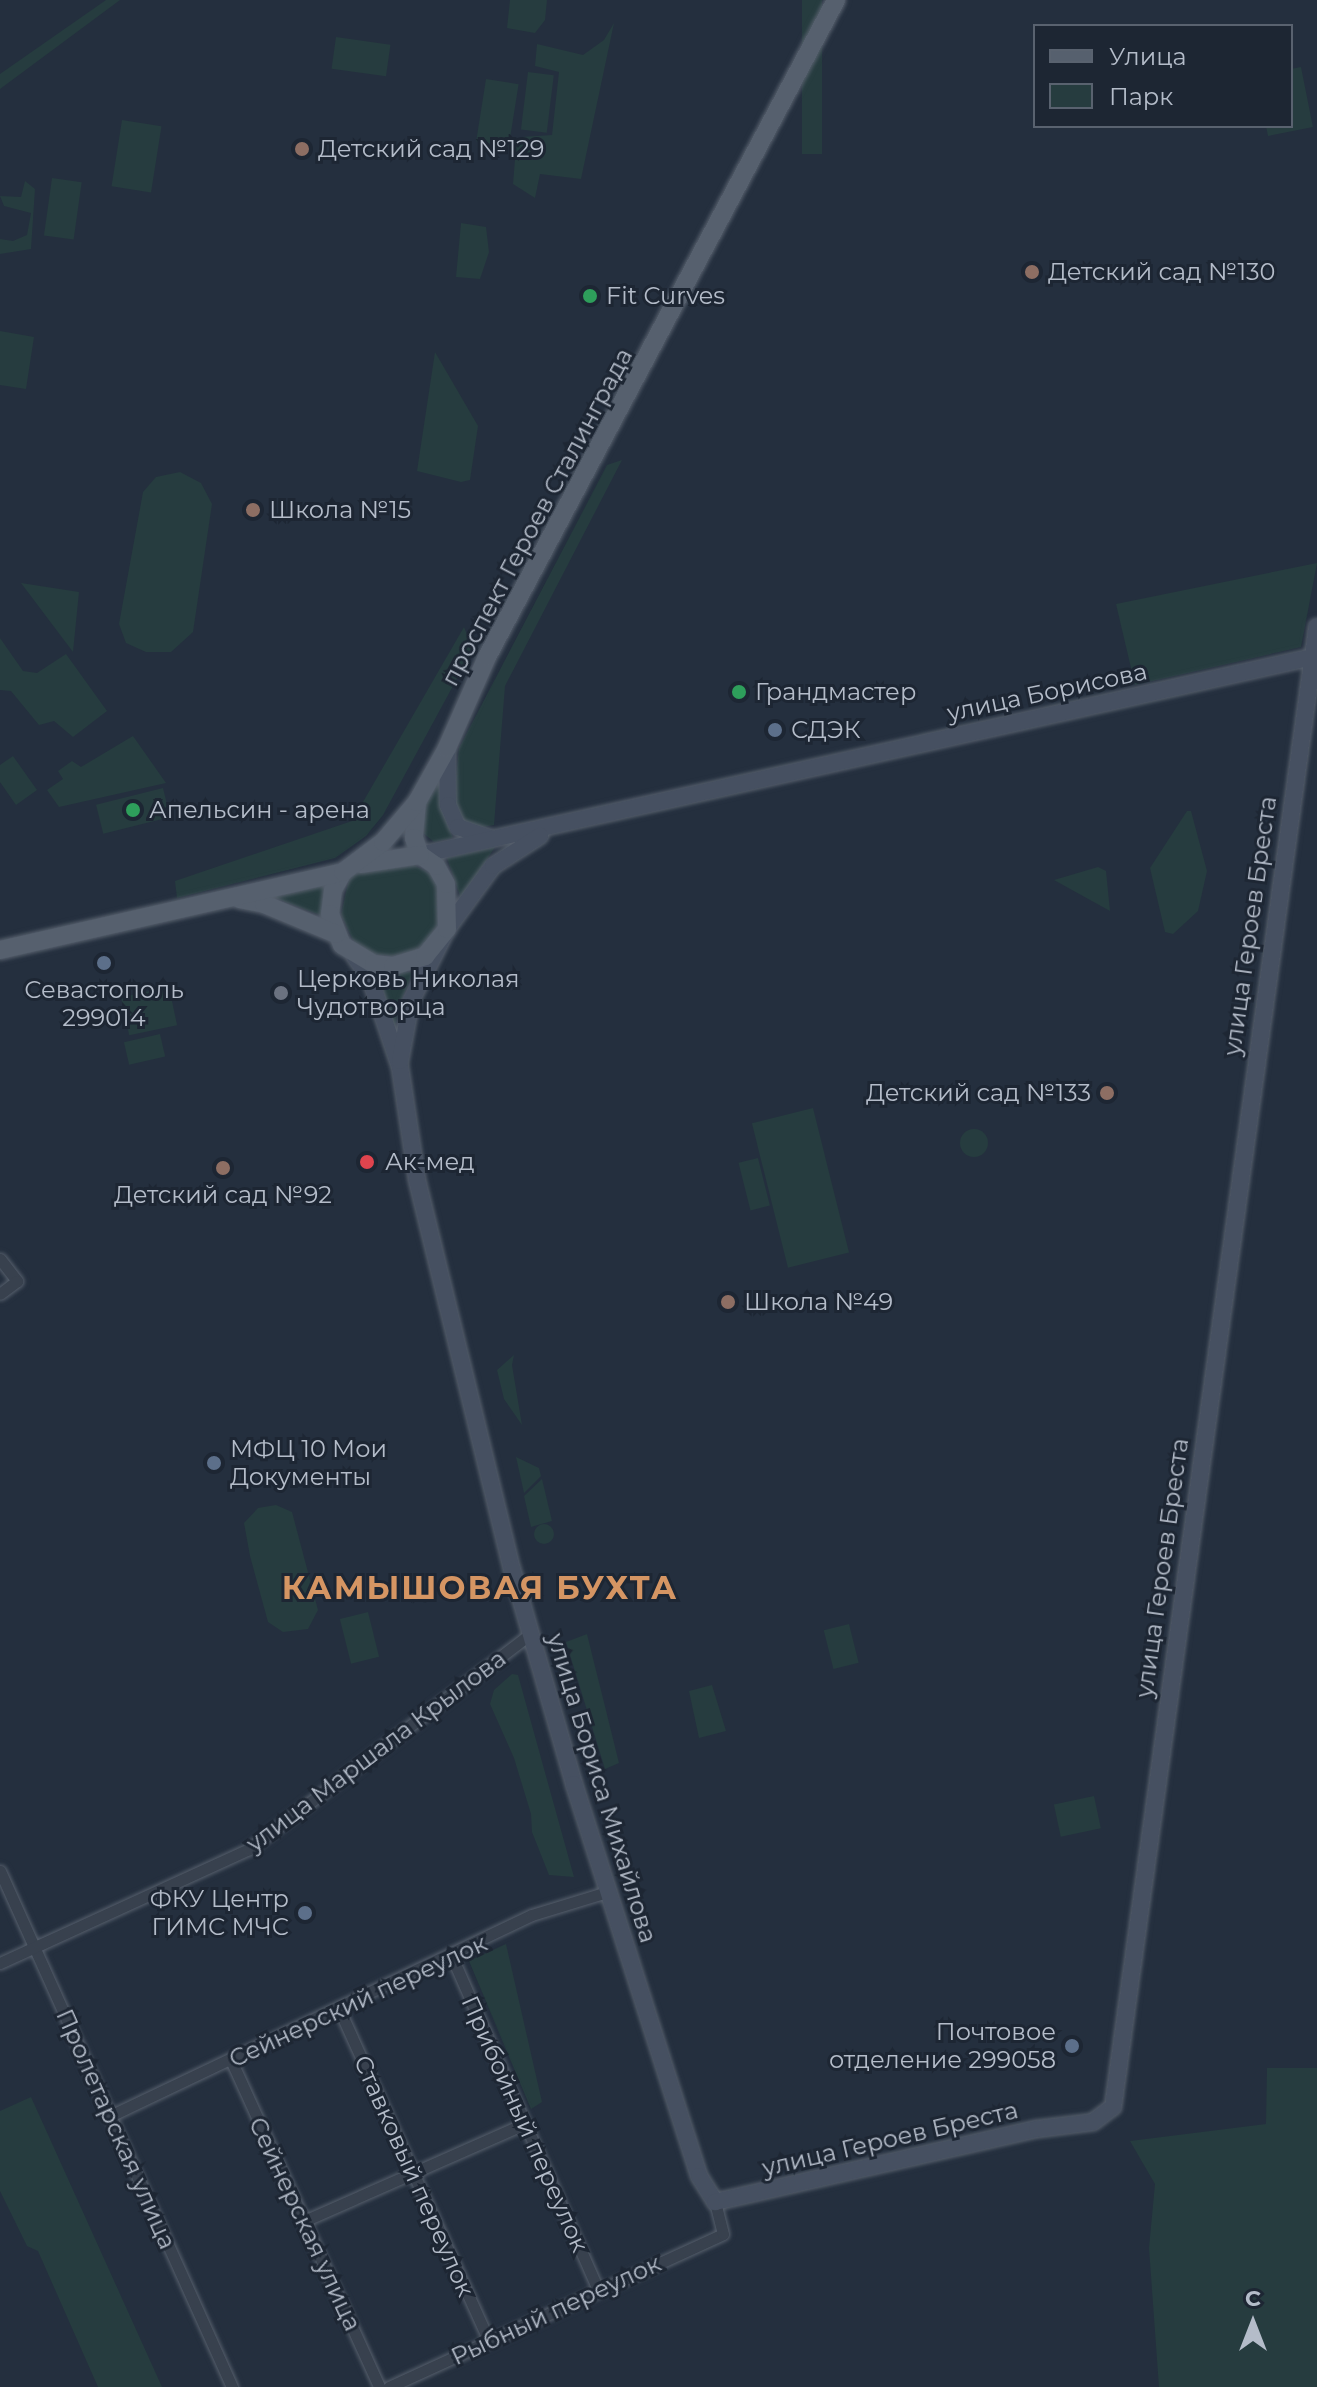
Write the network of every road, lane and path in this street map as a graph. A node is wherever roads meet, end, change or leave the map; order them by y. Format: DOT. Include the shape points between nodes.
graph roads {
  1 [pos="836,0"];
  2 [pos="1317,627"];
  3 [pos="1315,656"];
  4 [pos="447,748"];
  5 [pos="417,802"];
  6 [pos="554,828"];
  7 [pos="499,839"];
  8 [pos="420,855"];
  9 [pos="352,868"];
  10 [pos="232,898"];
  11 [pos="447,929"];
  12 [pos="336,934"];
  13 [pos="0,950"];
  14 [pos="355,957"];
  15 [pos="400,1067"];
  16 [pos="0,1259"];
  17 [pos="0,1294"];
  18 [pos="530,1634"];
  19 [pos="0,1871"];
  20 [pos="607,1892"];
  21 [pos="33,1948"];
  22 [pos="452,1957"];
  23 [pos="0,1963"];
  24 [pos="340,2011"];
  25 [pos="231,2060"];
  26 [pos="110,2116"];
  27 [pos="524,2124"];
  28 [pos="413,2174"];
  29 [pos="715,2202"];
  30 [pos="304,2221"];
  31 [pos="723,2234"];
  32 [pos="598,2290"];
  33 [pos="489,2341"];
  34 [pos="232,2387"];
  35 [pos="379,2387"];
  36 [pos="389,2387"];
  1 -- 4 [label="main road, проспект Героев Сталинграда" via="487,657"];
  2 -- 3 [label="street, улица Героев Бреста"];
  3 -- 6 [label="street, улица Борисова"];
  3 -- 29 [label="street, улица Героев Бреста" via="1113,2107 1093,2122 1037,2129"];
  4 -- 5 [label="main road, проспект Героев Сталинграда"];
  4 -- 7 [label="street" via="448,805 458,827 475,837"];
  5 -- 8 [label="main road, проспект Героев Сталинграда" via="414,838"];
  5 -- 9 [label="main road, проспект Героев Сталинграда"];
  6 -- 7 [label="street, улица Борисова"];
  6 -- 11 [label="street, улица Борисова" via="493,866"];
  7 -- 8 [label="street, улица Борисова"];
  8 -- 9 [label="main road"];
  8 -- 11 [label="main road" via="446,884"];
  9 -- 10 [label="main road"];
  9 -- 12 [label="main road" via="333,890 330,914"];
  10 -- 12 [label="main road" via="264,904"];
  10 -- 13 [label="main road"];
  11 -- 14 [label="main road" via="413,962 384,965"];
  11 -- 15 [label="street, улица Бориса Михайлова" via="411,1001"];
  12 -- 14 [label="main road"];
  14 -- 15 [label="street, улица Бориса Михайлова" via="370,978"];
  15 -- 18 [label="street, улица Бориса Михайлова" via="417,1180"];
  16 -- 17 [label="street" via="17,1281"];
  18 -- 20 [label="street, улица Бориса Михайлова"];
  18 -- 21 [label="street, улица Маршала Крылова" via="249,1849"];
  19 -- 21 [label="street, Пролетарская улица"];
  20 -- 22 [label="street, Сейнерский переулок" via="532,1915"];
  20 -- 29 [label="street, улица Бориса Михайлова" via="699,2176"];
  21 -- 23 [label="street, улица Маршала Крылова"];
  21 -- 26 [label="street, Пролетарская улица"];
  22 -- 24 [label="street, Сейнерский переулок"];
  22 -- 27 [label="street, Прибойный переулок"];
  24 -- 25 [label="street, Сейнерский переулок"];
  24 -- 28 [label="street, Ставковый переулок"];
  25 -- 26 [label="street, Сейнерский переулок"];
  25 -- 30 [label="street, Сейнерская улица"];
  26 -- 34 [label="street, Пролетарская улица"];
  27 -- 28 [label="street"];
  27 -- 32 [label="street, Прибойный переулок"];
  28 -- 30 [label="street"];
  28 -- 33 [label="street, Ставковый переулок"];
  29 -- 31 [label="street, улица Бориса Михайлова"];
  30 -- 35 [label="street, Сейнерская улица"];
  31 -- 32 [label="street, Рыбный переулок"];
  32 -- 33 [label="street, Рыбный переулок"];
  33 -- 36 [label="street, Рыбный переулок"];
}
